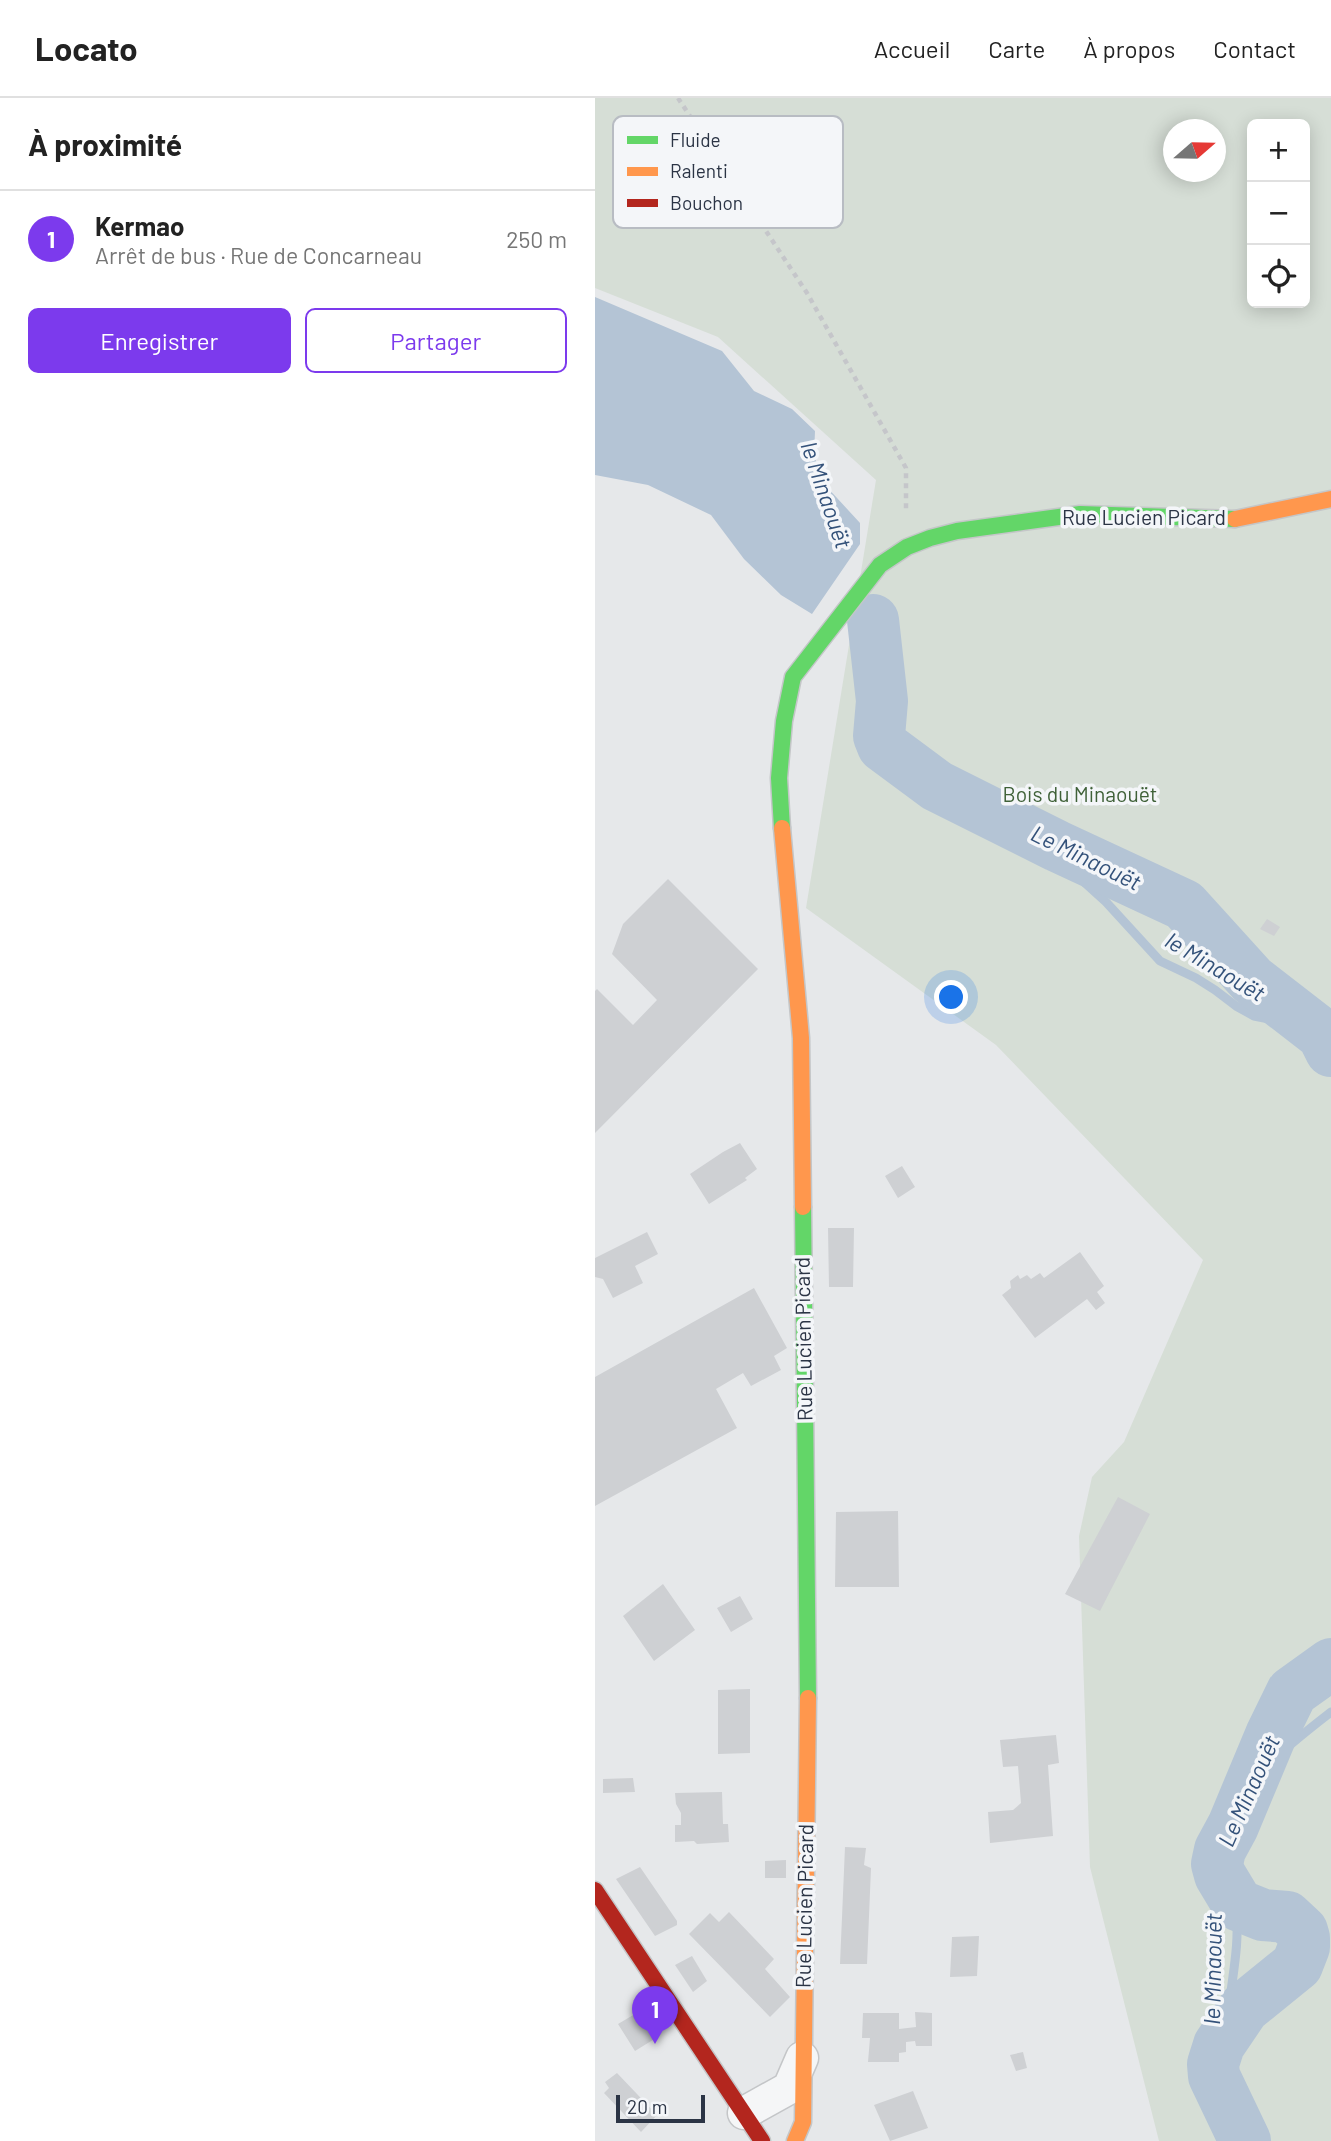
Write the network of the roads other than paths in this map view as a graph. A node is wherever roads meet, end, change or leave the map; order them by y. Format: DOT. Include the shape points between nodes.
graph roads {
  1 [pos="1331,499"];
  2 [pos="595,1890"];
  3 [pos="802,2059"];
  4 [pos="744,2113"];
  5 [pos="762,2141"];
  6 [pos="795,2141"];
  1 -- 3 [label="street, Rue Lucien Picard" via="1235,519 1080,514 930,538 880,565 793,677 779,778 801,1038 808,1721"];
  2 -- 4 [label="street"];
  3 -- 4 [label="street, Rue Lucien Picard" via="789,2088"];
  3 -- 6 [label="street, Rue Lucien Picard" via="803,2122"];
  4 -- 5 [label="street"];
}
